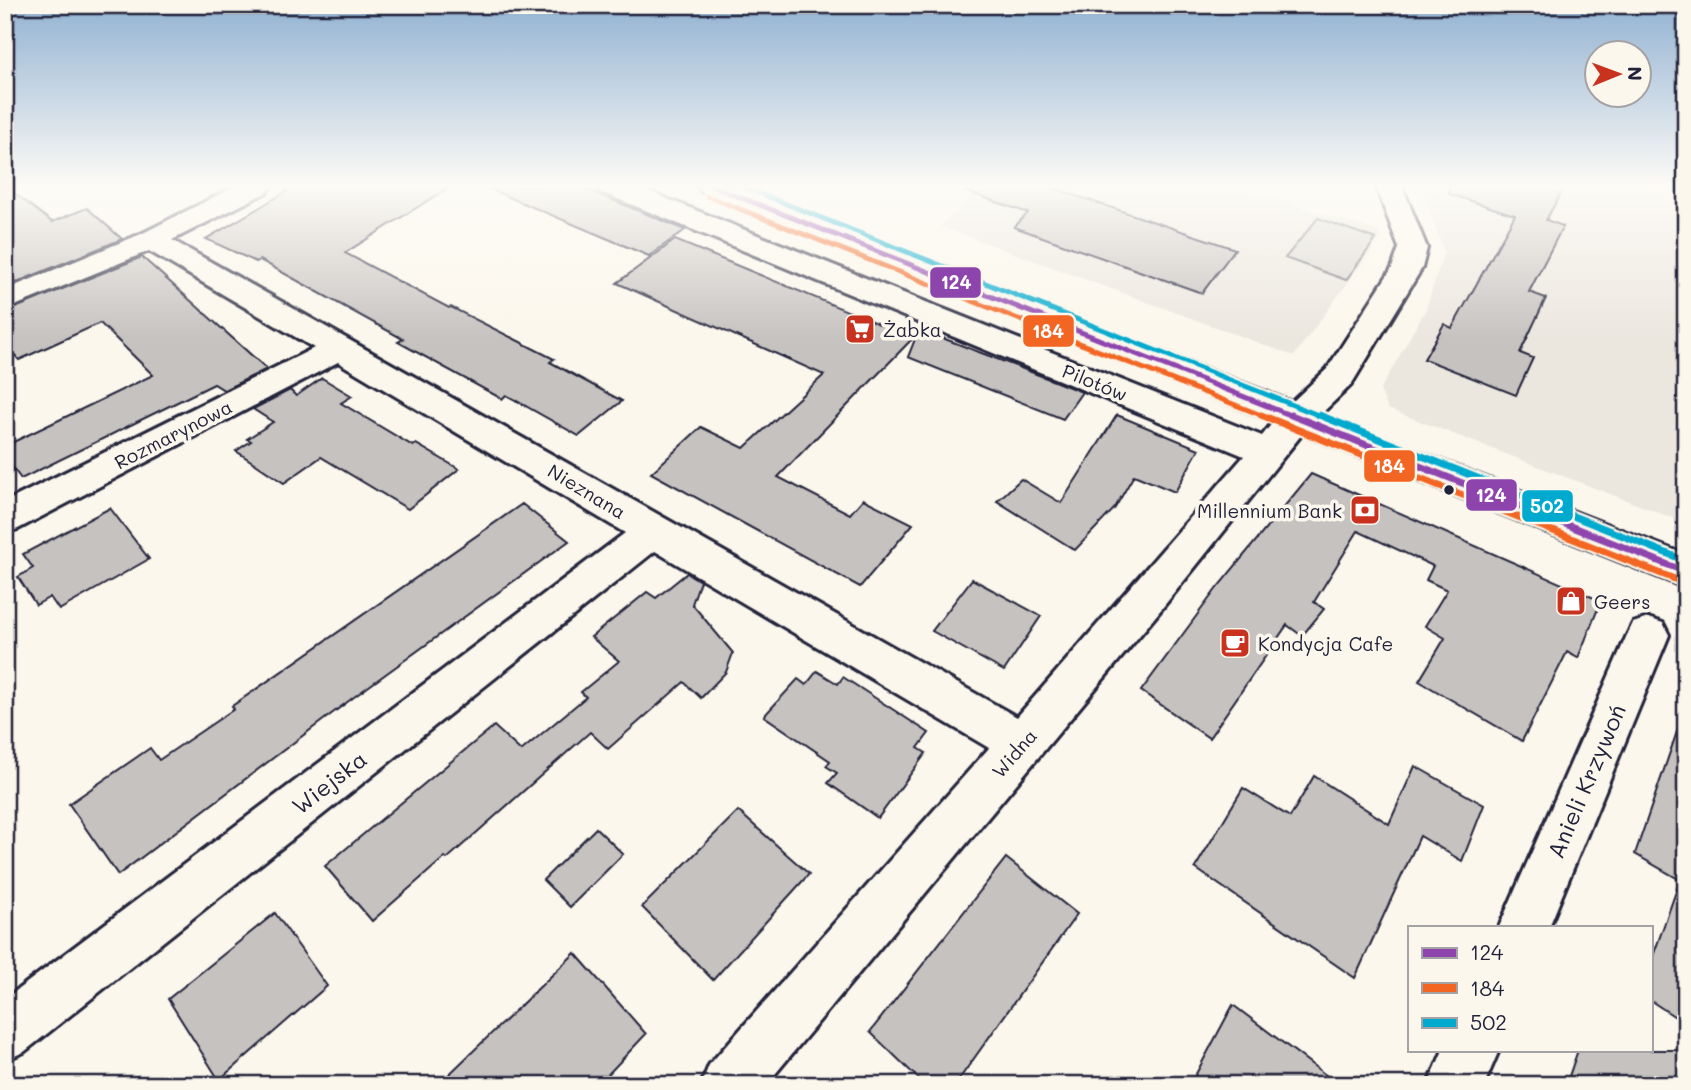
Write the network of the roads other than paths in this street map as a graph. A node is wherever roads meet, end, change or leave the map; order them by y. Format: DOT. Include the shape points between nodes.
graph roads {
  1 [pos="158,237"];
  2 [pos="736,237"];
  3 [pos="839,237"];
  4 [pos="1410,237"];
  5 [pos="152,240"];
  6 [pos="5,301"];
  7 [pos="340,348"];
  8 [pos="1296,418"];
  9 [pos="1268,452"];
  10 [pos="5,519"];
  11 [pos="654,531"];
  12 [pos="1686,572"];
  13 [pos="1648,635"];
  14 [pos="1022,744"];
  15 [pos="1524,926"];
  16 [pos="5,1033"];
  17 [pos="1470,1052"];
  18 [pos="729,1085"];
  19 [pos="1456,1085"];
  1 -- 5 [label="street"];
  2 -- 9 [label="street, Pilotów"];
  3 -- 8 [label="street"];
  4 -- 8 [label="street, Widna" via="1413,245 1407,268 1339,377"];
  5 -- 6 [label="street"];
  5 -- 7 [label="street, Nieznana"];
  7 -- 10 [label="street, Rozmarynowa"];
  7 -- 11 [label="street, Nieznana"];
  8 -- 9 [label="street, Widna"];
  8 -- 12 [label="street"];
  9 -- 14 [label="street, Widna"];
  11 -- 14 [label="street, Nieznana"];
  11 -- 16 [label="street, Wiejska"];
  13 -- 15 [label="street, Anieli Krzywoń"];
  14 -- 18 [label="street, Widna"];
  17 -- 19 [label="street"];
}
